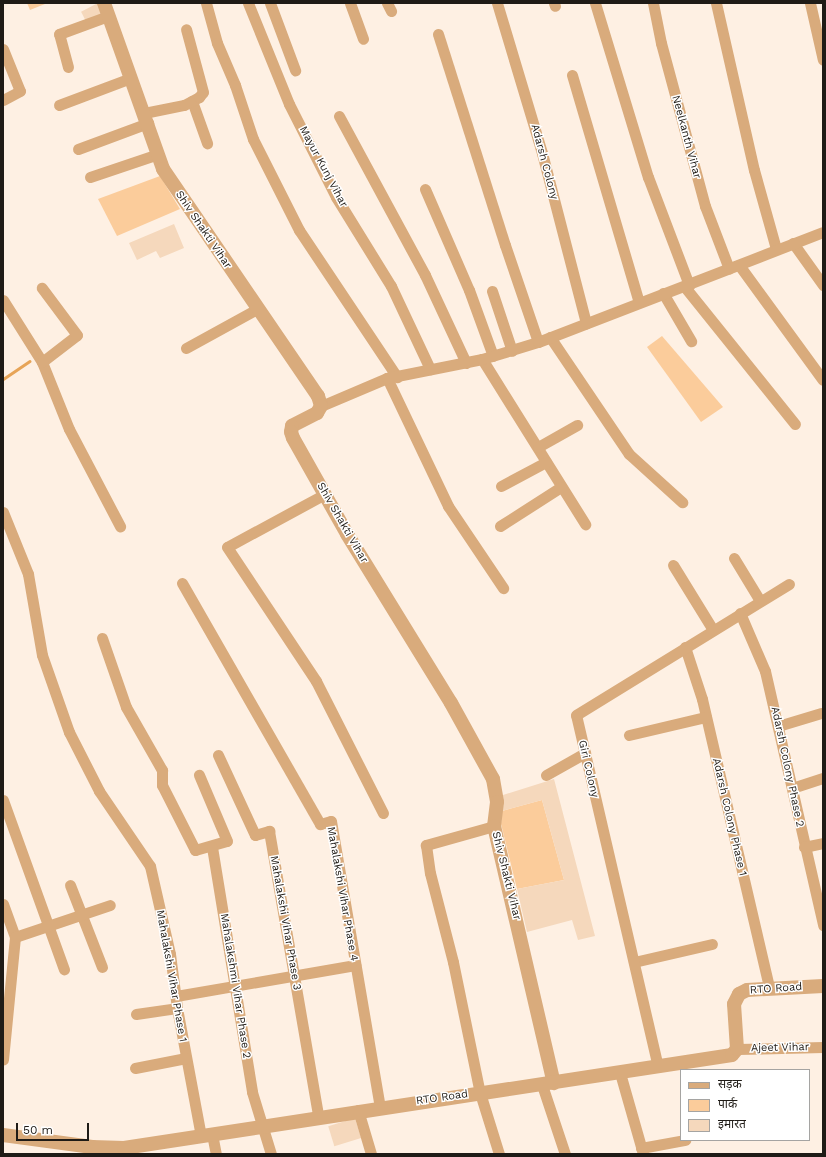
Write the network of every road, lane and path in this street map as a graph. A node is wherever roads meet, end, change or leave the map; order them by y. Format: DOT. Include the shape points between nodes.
graph roads {
  1 [pos="206,3"];
  2 [pos="248,3"];
  3 [pos="270,3"];
  4 [pos="350,3"];
  5 [pos="497,3"];
  6 [pos="595,3"];
  7 [pos="653,3"];
  8 [pos="716,3"];
  9 [pos="810,3"];
  10 [pos="106,10"];
  11 [pos="186,29"];
  12 [pos="438,34"];
  13 [pos="363,39"];
  14 [pos="3,49"];
  15 [pos="823,60"];
  16 [pos="68,67"];
  17 [pos="295,70"];
  18 [pos="572,75"];
  19 [pos="131,78"];
  20 [pos="3,100"];
  21 [pos="192,101"];
  22 [pos="59,105"];
  23 [pos="339,116"];
  24 [pos="146,118"];
  25 [pos="208,143"];
  26 [pos="78,149"];
  27 [pos="158,154"];
  28 [pos="90,177"];
  29 [pos="425,188"];
  30 [pos="823,232"];
  31 [pos="793,243"];
  32 [pos="776,249"];
  33 [pos="734,267"];
  34 [pos="823,284"];
  35 [pos="687,285"];
  36 [pos="42,288"];
  37 [pos="492,291"];
  38 [pos="663,293"];
  39 [pos="3,300"];
  40 [pos="639,302"];
  41 [pos="258,309"];
  42 [pos="586,323"];
  43 [pos="550,337"];
  44 [pos="691,341"];
  45 [pos="538,342"];
  46 [pos="186,348"];
  47 [pos="512,351"];
  48 [pos="487,358"];
  49 [pos="42,362"];
  50 [pos="466,362"];
  51 [pos="430,369"];
  52 [pos="392,377"];
  53 [pos="823,380"];
  54 [pos="321,406"];
  55 [pos="796,424"];
  56 [pos="578,425"];
  57 [pos="538,447"];
  58 [pos="546,462"];
  59 [pos="501,486"];
  60 [pos="561,487"];
  61 [pos="325,494"];
  62 [pos="682,502"];
  63 [pos="3,512"];
  64 [pos="585,524"];
  65 [pos="120,526"];
  66 [pos="500,526"];
  67 [pos="734,558"];
  68 [pos="673,565"];
  69 [pos="182,583"];
  70 [pos="789,584"];
  71 [pos="503,588"];
  72 [pos="760,602"];
  73 [pos="740,613"];
  74 [pos="713,630"];
  75 [pos="102,638"];
  76 [pos="685,647"];
  77 [pos="821,713"];
  78 [pos="706,717"];
  79 [pos="778,726"];
  80 [pos="629,735"];
  81 [pos="585,753"];
  82 [pos="218,755"];
  83 [pos="199,775"];
  84 [pos="546,775"];
  85 [pos="823,778"];
  86 [pos="792,788"];
  87 [pos="3,800"];
  88 [pos="383,813"];
  89 [pos="494,826"];
  90 [pos="823,843"];
  91 [pos="212,847"];
  92 [pos="804,847"];
  93 [pos="70,885"];
  94 [pos="3,904"];
  95 [pos="110,906"];
  96 [pos="821,908"];
  97 [pos="82,915"];
  98 [pos="49,924"];
  99 [pos="823,925"];
  100 [pos="15,937"];
  101 [pos="712,944"];
  102 [pos="634,962"];
  103 [pos="355,965"];
  104 [pos="102,967"];
  105 [pos="64,969"];
  106 [pos="294,977"];
  107 [pos="236,986"];
  108 [pos="823,986"];
  109 [pos="769,988"];
  110 [pos="176,996"];
  111 [pos="177,1008"];
  112 [pos="136,1014"];
  113 [pos="823,1047"];
  114 [pos="737,1049"];
  115 [pos="3,1058"];
  116 [pos="186,1058"];
  117 [pos="658,1067"];
  118 [pos="135,1068"];
  119 [pos="620,1073"];
  120 [pos="548,1084"];
  121 [pos="480,1093"];
  122 [pos="380,1107"];
  123 [pos="358,1110"];
  124 [pos="318,1116"];
  125 [pos="261,1125"];
  126 [pos="3,1135"];
  127 [pos="206,1135"];
  128 [pos="680,1141"];
  129 [pos="152,1149"];
  130 [pos="94,1151"];
  131 [pos="642,1151"];
  132 [pos="216,1154"];
  133 [pos="271,1154"];
  134 [pos="371,1154"];
  135 [pos="499,1154"];
  136 [pos="565,1154"];
  1 -- 52 [label="street" via="217,43 235,85 253,139 296,223"];
  2 -- 51 [label="street, Mayur Kunj Vihar" via="290,104 336,197 391,286"];
  3 -- 17 [label="street"];
  4 -- 13 [label="street"];
  5 -- 42 [label="street, Adarsh Colony" via="542,153"];
  6 -- 35 [label="street" via="648,178"];
  7 -- 33 [label="street, Neelkanth Vihar" via="661,43 705,206"];
  8 -- 32 [label="street" via="754,170"];
  9 -- 15 [label="street"];
  10 -- 16 [label="street" via="59,34"];
  10 -- 19 [label="street, Shiv Shakti Vihar"];
  11 -- 21 [label="street" via="203,92"];
  12 -- 45 [label="street"];
  14 -- 20 [label="street" via="20,91"];
  18 -- 40 [label="street"];
  19 -- 22 [label="street"];
  19 -- 24 [label="street, Shiv Shakti Vihar"];
  21 -- 24 [label="street"];
  21 -- 25 [label="street"];
  23 -- 50 [label="street" via="425,275"];
  24 -- 26 [label="street"];
  24 -- 27 [label="street, Shiv Shakti Vihar"];
  27 -- 28 [label="street"];
  27 -- 41 [label="street, Shiv Shakti Vihar" via="170,182"];
  29 -- 48 [label="street" via="469,290"];
  30 -- 31 [label="street"];
  31 -- 32 [label="street"];
  31 -- 34 [label="street"];
  32 -- 33 [label="street"];
  33 -- 35 [label="street"];
  33 -- 53 [label="street, Neelkanth Vihar"];
  35 -- 38 [label="street"];
  35 -- 55 [label="street"];
  36 -- 49 [label="street" via="77,335"];
  37 -- 47 [label="street"];
  38 -- 40 [label="street"];
  38 -- 44 [label="street"];
  39 -- 49 [label="street"];
  40 -- 42 [label="street"];
  41 -- 46 [label="street"];
  41 -- 54 [label="street, Shiv Shakti Vihar" via="318,396"];
  42 -- 43 [label="street"];
  43 -- 45 [label="street"];
  43 -- 62 [label="street" via="629,454"];
  45 -- 47 [label="street"];
  47 -- 48 [label="street"];
  48 -- 50 [label="street"];
  48 -- 57 [label="street"];
  49 -- 65 [label="street" via="69,429"];
  50 -- 51 [label="street"];
  51 -- 52 [label="street"];
  52 -- 54 [label="street"];
  52 -- 71 [label="street" via="448,506"];
  54 -- 61 [label="street, Shiv Shakti Vihar" via="317,413 292,426 291,432"];
  56 -- 57 [label="street"];
  57 -- 58 [label="street"];
  58 -- 59 [label="street"];
  58 -- 60 [label="street"];
  60 -- 64 [label="street"];
  60 -- 66 [label="street"];
  61 -- 88 [label="street" via="227,547 316,681"];
  61 -- 89 [label="street, Shiv Shakti Vihar" via="451,703 493,779 497,802"];
  63 -- 110 [label="street, Mahalakshi Vihar Phase 1" via="28,574 42,654 70,732 99,791 150,866 170,954"];
  67 -- 72 [label="street"];
  68 -- 74 [label="street"];
  69 -- 103 [label="street, Mahalakshi Vihar Phase 4" via="320,824 331,821"];
  70 -- 72 [label="street, Giri Colony"];
  72 -- 73 [label="street, Giri Colony"];
  73 -- 74 [label="street, Giri Colony"];
  73 -- 79 [label="street, Adarsh Colony Phase 2" via="765,671"];
  74 -- 76 [label="street, Giri Colony"];
  75 -- 91 [label="street" via="126,707 162,770 162,785 196,850"];
  76 -- 78 [label="street, Adarsh Colony Phase 1"];
  76 -- 81 [label="street, Giri Colony" via="576,715"];
  77 -- 79 [label="street"];
  78 -- 80 [label="street"];
  78 -- 109 [label="street, Adarsh Colony Phase 1"];
  79 -- 86 [label="street, Adarsh Colony Phase 2"];
  81 -- 84 [label="street"];
  81 -- 102 [label="street, Giri Colony"];
  82 -- 106 [label="street, Mahalakshi Vihar Phase 3" via="255,835 269,831"];
  83 -- 91 [label="street" via="227,841"];
  85 -- 86 [label="street"];
  86 -- 92 [label="street, Adarsh Colony Phase 2"];
  87 -- 98 [label="street"];
  89 -- 120 [label="street, Shiv Shakti Vihar"];
  89 -- 121 [label="street" via="426,845 430,873 453,962"];
  90 -- 92 [label="street"];
  91 -- 107 [label="street, Mahalakshmi Vihar Phase 2"];
  92 -- 96 [label="street, Adarsh Colony Phase 2"];
  93 -- 97 [label="street"];
  94 -- 100 [label="street"];
  95 -- 97 [label="street"];
  96 -- 99 [label="street, Adarsh Colony Phase 2"];
  97 -- 98 [label="street"];
  97 -- 104 [label="street"];
  98 -- 100 [label="street"];
  98 -- 105 [label="street"];
  100 -- 115 [label="street"];
  101 -- 102 [label="street"];
  102 -- 117 [label="street, Giri Colony"];
  103 -- 106 [label="street"];
  103 -- 122 [label="street, Mahalakshi Vihar Phase 4"];
  106 -- 107 [label="street"];
  106 -- 124 [label="street, Mahalakshi Vihar Phase 3"];
  107 -- 110 [label="street"];
  107 -- 125 [label="street, Mahalakshmi Vihar Phase 2" via="252,1092"];
  108 -- 109 [label="street, RTO Road"];
  109 -- 114 [label="street, RTO Road" via="747,990 739,994 734,1004"];
  110 -- 111 [label="street, Mahalakshi Vihar Phase 1"];
  111 -- 112 [label="street"];
  111 -- 116 [label="street, Mahalakshi Vihar Phase 1"];
  113 -- 114 [label="street, Ajeet Vihar"];
  114 -- 117 [label="street, RTO Road" via="732,1055"];
  116 -- 118 [label="street"];
  116 -- 127 [label="street, Mahalakshi Vihar Phase 1"];
  117 -- 119 [label="street, RTO Road"];
  119 -- 120 [label="street, RTO Road"];
  119 -- 131 [label="street"];
  120 -- 121 [label="street, RTO Road"];
  120 -- 136 [label="street"];
  121 -- 122 [label="street, RTO Road"];
  121 -- 135 [label="street"];
  122 -- 123 [label="street, RTO Road"];
  123 -- 124 [label="street, RTO Road"];
  123 -- 134 [label="street"];
  124 -- 125 [label="street, RTO Road"];
  125 -- 127 [label="street, RTO Road"];
  125 -- 133 [label="street, Mahalakshmi Vihar Phase 2"];
  126 -- 130 [label="street, RTO Road"];
  127 -- 129 [label="street, RTO Road"];
  127 -- 132 [label="street, Mahalakshi Vihar Phase 1"];
  128 -- 131 [label="street"];
  129 -- 130 [label="street, RTO Road"];
}
